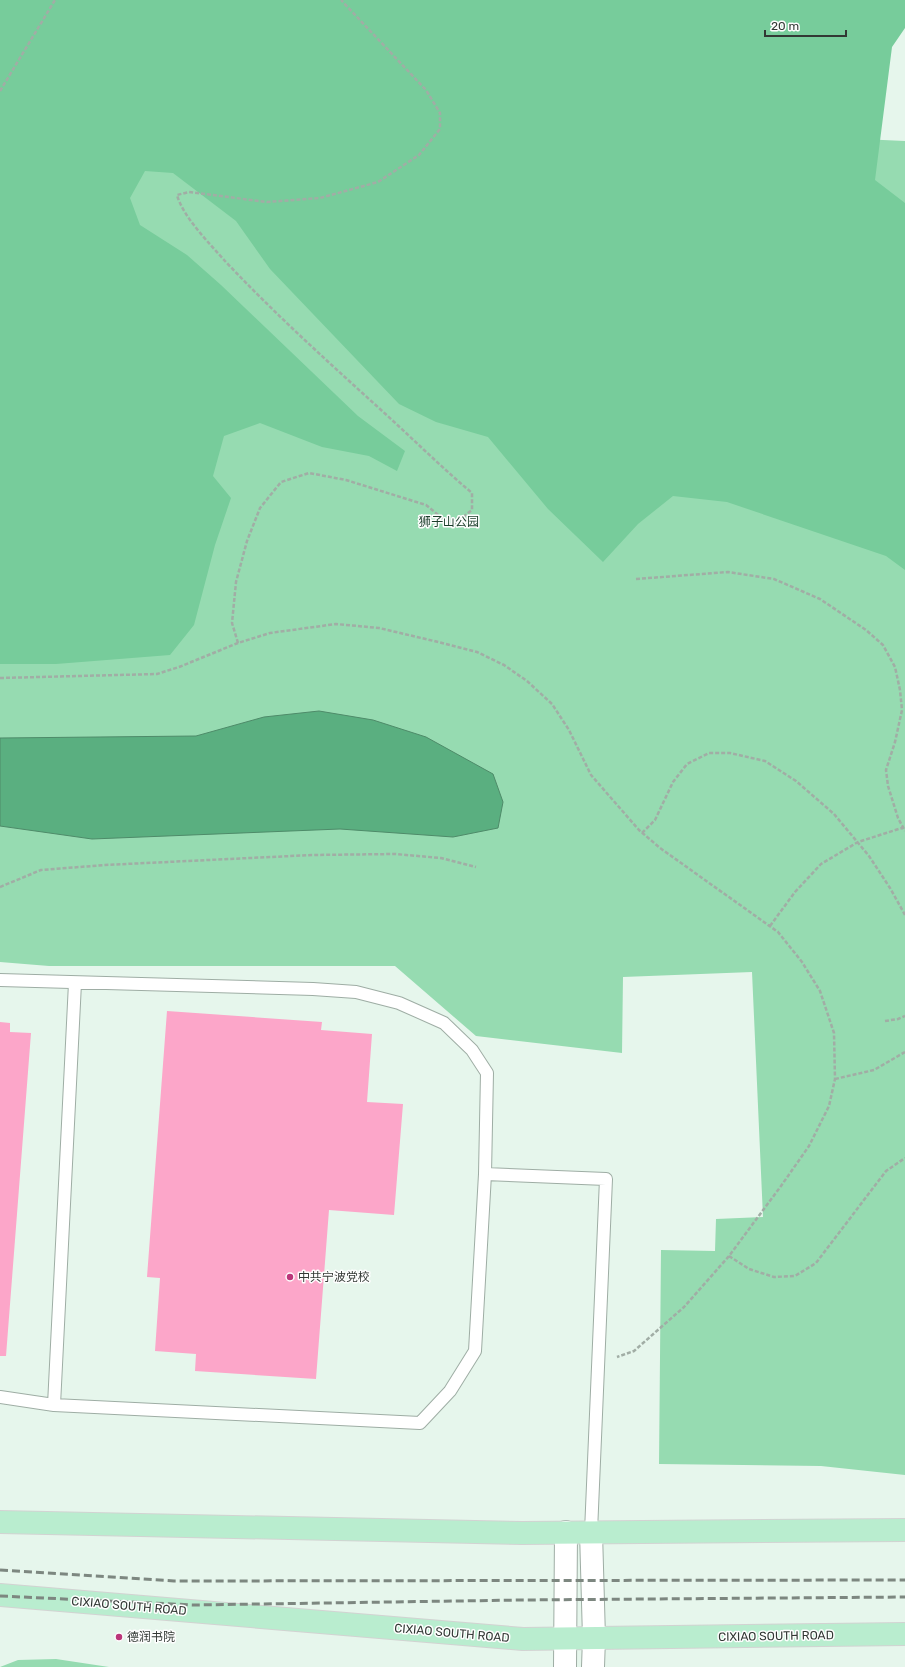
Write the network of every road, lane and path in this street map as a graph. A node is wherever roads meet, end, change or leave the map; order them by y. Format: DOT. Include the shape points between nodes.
graph roads {
  1 [pos="55,0"];
  2 [pos="341,0"];
  3 [pos="0,91"];
  4 [pos="636,579"];
  5 [pos="238,643"];
  6 [pos="0,678"];
  7 [pos="904,829"];
  8 [pos="642,833"];
  9 [pos="858,842"];
  10 [pos="476,868"];
  11 [pos="0,887"];
  12 [pos="905,915"];
  13 [pos="770,926"];
  14 [pos="0,980"];
  15 [pos="75,983"];
  16 [pos="905,1016"];
  17 [pos="885,1021"];
  18 [pos="905,1052"];
  19 [pos="835,1079"];
  20 [pos="905,1158"];
  21 [pos="485,1174"];
  22 [pos="729,1256"];
  23 [pos="598,1364"];
  24 [pos="0,1397"];
  25 [pos="54,1405"];
  26 [pos="0,1522"];
  27 [pos="905,1530"];
  28 [pos="566,1532"];
  29 [pos="591,1532"];
  30 [pos="0,1595"];
  31 [pos="905,1634"];
  32 [pos="566,1638"];
  33 [pos="594,1638"];
  34 [pos="565,1667"];
  35 [pos="593,1667"];
  1 -- 3 [label="path"];
  2 -- 5 [label="path" via="426,90 440,113 440,130 419,155 378,182 320,198 267,202 189,192 177,195 180,205 208,242 251,289 319,355 472,493 472,510 452,526 426,505 346,480 308,473 281,482 260,508 247,541 238,575 232,623"];
  4 -- 7 [label="path" via="728,572 774,579 820,599 866,630 883,645 895,668 900,690 902,710 886,770 894,805"];
  5 -- 6 [label="path" via="157,674"];
  5 -- 8 [label="path" via="270,633 336,624 379,628 477,652 504,665 552,704 569,730 591,775"];
  7 -- 9 [label="path"];
  8 -- 9 [label="path" via="655,820 673,782 687,764 709,753 730,752 765,761 796,782 834,814"];
  8 -- 13 [label="path"];
  9 -- 12 [label="path" via="890,888"];
  9 -- 13 [label="path" via="821,864 795,892"];
  10 -- 11 [label="path" via="441,858 395,854 312,855 41,870"];
  13 -- 19 [label="path" via="802,962 820,992 834,1033"];
  14 -- 15 [label="lane"];
  15 -- 21 [label="lane" via="356,992 399,1003 444,1023 472,1050 487,1072"];
  15 -- 25 [label="lane"];
  16 -- 17 [label="path"];
  18 -- 19 [label="path" via="874,1070"];
  19 -- 22 [label="path" via="829,1106 808,1146"];
  20 -- 22 [label="path" via="886,1171 816,1263 795,1276 774,1277 750,1269"];
  21 -- 23 [label="lane" via="606,1179"];
  21 -- 25 [label="lane" via="475,1351 450,1391 420,1423"];
  22 -- 23 [label="path" via="684,1307 634,1351"];
  23 -- 29 [label="lane"];
  24 -- 25 [label="lane"];
  26 -- 28 [label="main road"];
  27 -- 29 [label="main road"];
  28 -- 29 [label="main road"];
  28 -- 32 [label="street"];
  29 -- 33 [label="street"];
  30 -- 32 [label="main road, CIXIAO SOUTH ROAD" via="523,1639"];
  31 -- 33 [label="main road, CIXIAO SOUTH ROAD"];
  32 -- 33 [label="main road, CIXIAO SOUTH ROAD"];
  32 -- 34 [label="street"];
  33 -- 35 [label="street"];
}
